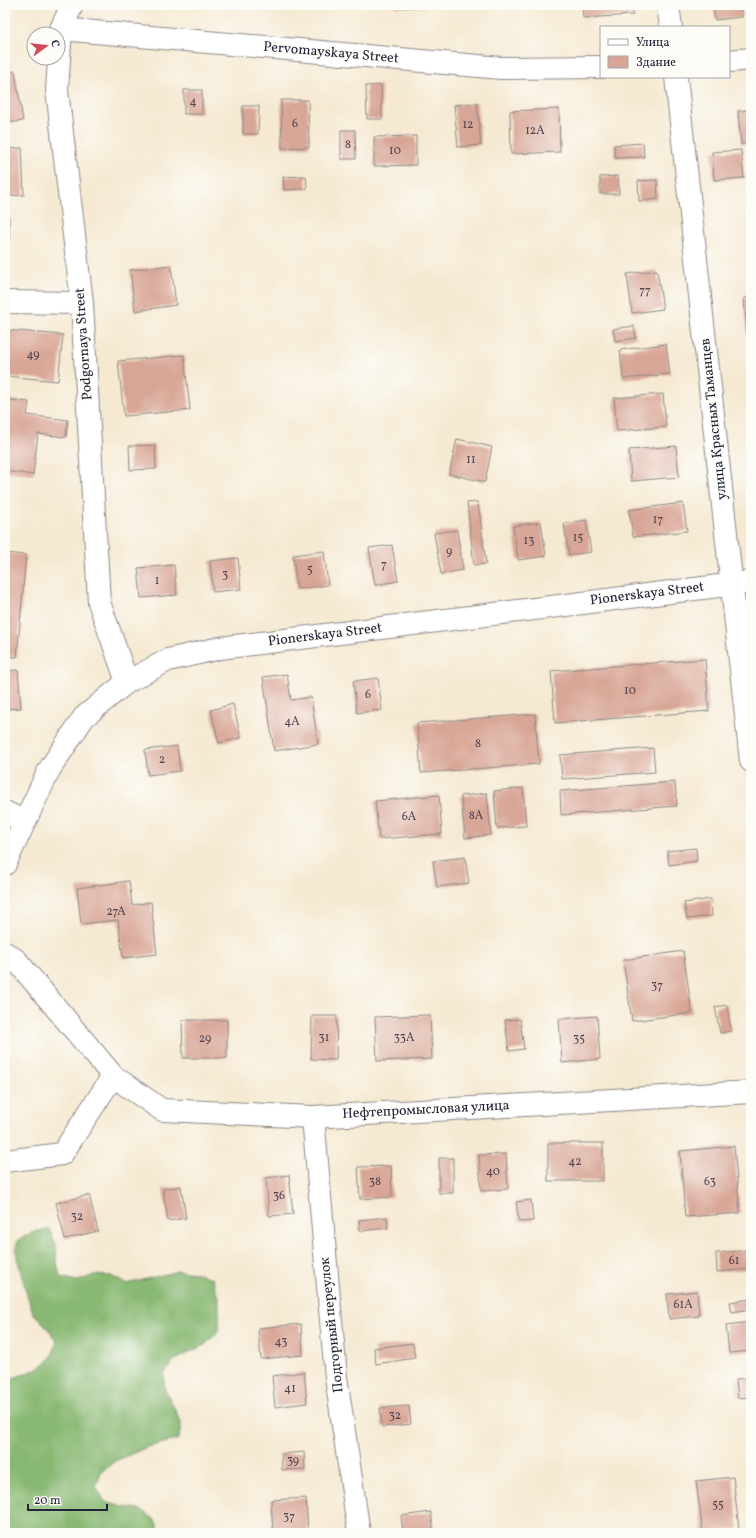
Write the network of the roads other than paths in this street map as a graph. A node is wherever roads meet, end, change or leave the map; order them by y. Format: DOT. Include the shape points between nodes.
graph roads {
  1 [pos="72,5"];
  2 [pos="668,5"];
  3 [pos="62,26"];
  4 [pos="671,26"];
  5 [pos="66,29"];
  6 [pos="751,60"];
  7 [pos="730,61"];
  8 [pos="59,66"];
  9 [pos="600,66"];
  10 [pos="676,78"];
  11 [pos="5,302"];
  12 [pos="82,303"];
  13 [pos="741,583"];
  14 [pos="127,682"];
  15 [pos="751,761"];
  16 [pos="5,812"];
  17 [pos="25,822"];
  18 [pos="5,864"];
  19 [pos="5,953"];
  20 [pos="113,1076"];
  21 [pos="751,1092"];
  22 [pos="313,1116"];
  23 [pos="5,1161"];
  24 [pos="359,1533"];
  1 -- 3 [label="street, Podgornaya Street"];
  2 -- 4 [label="street"];
  5 -- 9 [label="street, Pervomayskaya Street" via="501,68"];
  6 -- 7 [label="street"];
  8 -- 12 [label="street, Podgornaya Street" via="57,90"];
  10 -- 13 [label="street, улица Красных Таманцев"];
  11 -- 12 [label="street"];
  12 -- 14 [label="street, Podgornaya Street" via="99,602"];
  13 -- 14 [label="street, Pionerskaya Street" via="220,648 168,660"];
  13 -- 15 [label="street, улица Красных Таманцев"];
  14 -- 17 [label="street, Pionerskaya Street" via="84,717 50,770"];
  16 -- 17 [label="street"];
  17 -- 18 [label="street, Pionerskaya Street"];
  19 -- 20 [label="street, Нефтепромысловая улица" via="16,960"];
  20 -- 22 [label="street, Нефтепромысловая улица" via="162,1110"];
  20 -- 23 [label="street" via="62,1154"];
  21 -- 22 [label="street, Нефтепромысловая улица"];
  22 -- 24 [label="street, Подгорный переулок" via="336,1377"];
}
